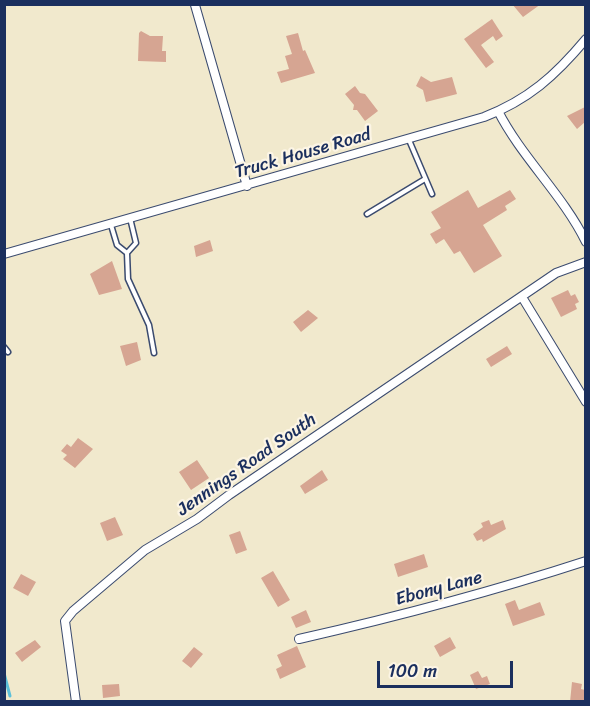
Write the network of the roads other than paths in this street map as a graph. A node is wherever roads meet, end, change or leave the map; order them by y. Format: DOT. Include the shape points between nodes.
graph roads {
  1 [pos="195,5"];
  2 [pos="585,39"];
  3 [pos="498,111"];
  4 [pos="409,140"];
  5 [pos="425,179"];
  6 [pos="247,186"];
  7 [pos="432,194"];
  8 [pos="367,214"];
  9 [pos="130,219"];
  10 [pos="111,224"];
  11 [pos="585,242"];
  12 [pos="127,253"];
  13 [pos="4,254"];
  14 [pos="585,262"];
  15 [pos="522,297"];
  16 [pos="4,347"];
  17 [pos="8,352"];
  18 [pos="154,353"];
  19 [pos="585,402"];
  20 [pos="585,561"];
  21 [pos="299,639"];
  22 [pos="76,702"];
  1 -- 6 [label="street"];
  2 -- 3 [label="street, Truck House Road" via="526,98"];
  3 -- 4 [label="street, Truck House Road"];
  3 -- 11 [label="street"];
  4 -- 5 [label="lane"];
  4 -- 6 [label="street, Truck House Road"];
  5 -- 7 [label="lane"];
  5 -- 8 [label="lane"];
  6 -- 9 [label="street, Truck House Road"];
  9 -- 10 [label="street, Truck House Road"];
  9 -- 12 [label="lane" via="136,243"];
  10 -- 12 [label="lane" via="117,245"];
  10 -- 13 [label="street, Truck House Road"];
  12 -- 18 [label="lane" via="128,279 149,325"];
  14 -- 15 [label="street, Jennings Road South" via="556,273"];
  15 -- 19 [label="street"];
  15 -- 22 [label="street, Jennings Road South" via="197,519 145,550 73,611 65,621"];
  16 -- 17 [label="lane"];
  20 -- 21 [label="street, Ebony Lane" via="520,583"];
}
